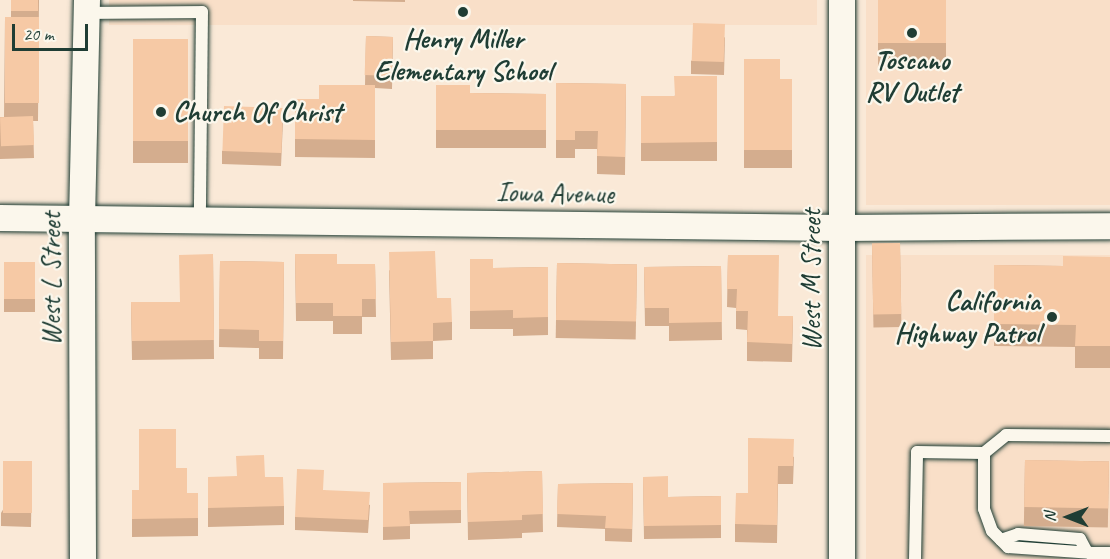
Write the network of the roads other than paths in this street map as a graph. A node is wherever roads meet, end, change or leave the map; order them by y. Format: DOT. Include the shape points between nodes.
graph roads {
  1 [pos="842,0"];
  2 [pos="87,7"];
  3 [pos="0,218"];
  4 [pos="200,219"];
  5 [pos="82,220"];
  6 [pos="1110,226"];
  7 [pos="842,228"];
  8 [pos="1110,436"];
  9 [pos="984,453"];
  10 [pos="1110,553"];
  11 [pos="1091,555"];
  12 [pos="83,559"];
  13 [pos="842,559"];
  14 [pos="915,559"];
  1 -- 7 [label="street, West M Street"];
  2 -- 4 [label="lane" via="202,12"];
  2 -- 5 [label="street, West L Street"];
  3 -- 5 [label="street, Iowa Avenue"];
  4 -- 5 [label="street, Iowa Avenue"];
  4 -- 7 [label="street, Iowa Avenue"];
  5 -- 12 [label="street, West L Street"];
  6 -- 7 [label="street, Iowa Avenue"];
  7 -- 13 [label="street, West M Street"];
  8 -- 9 [label="lane" via="1006,435"];
  9 -- 11 [label="lane" via="984,509 992,531 1008,547"];
  9 -- 14 [label="lane" via="917,452"];
  10 -- 11 [label="lane"];
}
